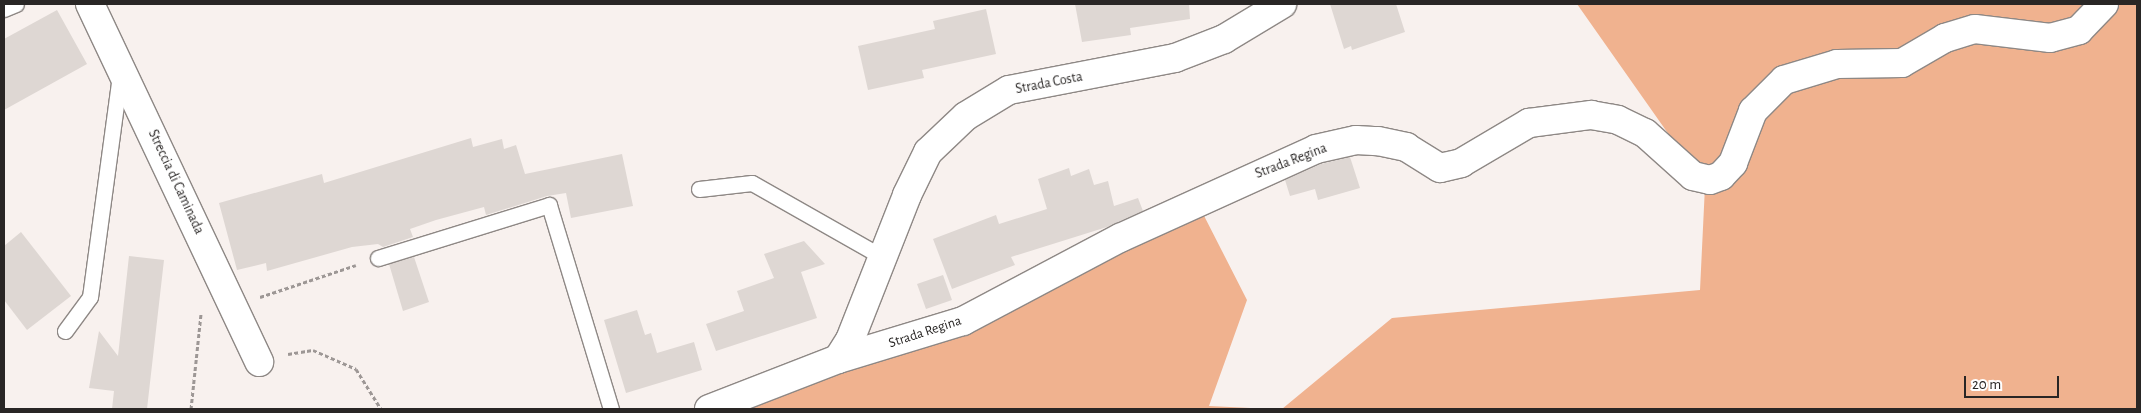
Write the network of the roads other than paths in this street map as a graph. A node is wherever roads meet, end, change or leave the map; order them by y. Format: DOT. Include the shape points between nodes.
graph roads {
  1 [pos="16,4"];
  2 [pos="90,4"];
  3 [pos="1282,4"];
  4 [pos="2104,4"];
  5 [pos="4,9"];
  6 [pos="121,66"];
  7 [pos="699,189"];
  8 [pos="378,258"];
  9 [pos="884,258"];
  10 [pos="65,331"];
  11 [pos="838,359"];
  12 [pos="259,362"];
  13 [pos="611,409"];
  14 [pos="709,409"];
  1 -- 5 [label="lane"];
  2 -- 6 [label="street, Streccia di Caminada"];
  3 -- 9 [label="street, Strada Costa" via="1224,40 1175,58 1009,90 966,116 928,152 907,195"];
  4 -- 11 [label="street, Strada Regina" via="2079,30 2050,38 1975,29 1944,38 1902,63 1837,64 1784,80 1753,112 1733,163 1721,176 1710,180 1693,176 1645,133 1618,120 1591,115 1530,123 1461,163 1440,168 1406,147 1378,141 1356,140 1316,149 1120,238 963,321"];
  6 -- 10 [label="lane" via="90,297"];
  6 -- 12 [label="street, Streccia di Caminada"];
  7 -- 9 [label="lane" via="752,183"];
  8 -- 13 [label="lane" via="549,204"];
  9 -- 11 [label="street, Strada Costa" via="850,340"];
  11 -- 14 [label="street, Strada Regina"];
}
